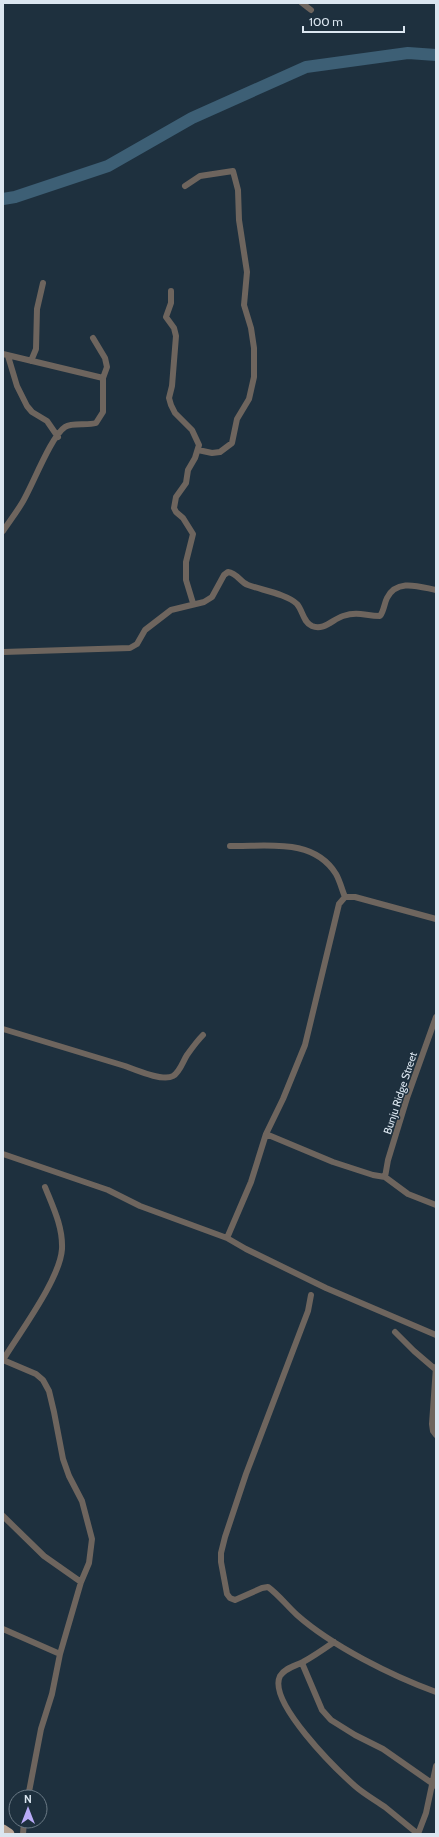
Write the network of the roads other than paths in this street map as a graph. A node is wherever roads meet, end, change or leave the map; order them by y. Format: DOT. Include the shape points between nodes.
graph roads {
  1 [pos="302,3"];
  2 [pos="311,10"];
  3 [pos="185,186"];
  4 [pos="43,283"];
  5 [pos="171,291"];
  6 [pos="93,338"];
  7 [pos="6,355"];
  8 [pos="31,361"];
  9 [pos="103,378"];
  10 [pos="58,437"];
  11 [pos="198,450"];
  12 [pos="3,531"];
  13 [pos="436,590"];
  14 [pos="192,603"];
  15 [pos="3,652"];
  16 [pos="230,846"];
  17 [pos="345,897"];
  18 [pos="436,919"];
  19 [pos="436,1017"];
  20 [pos="3,1029"];
  21 [pos="202,1035"];
  22 [pos="266,1134"];
  23 [pos="3,1154"];
  24 [pos="386,1177"];
  25 [pos="45,1187"];
  26 [pos="436,1205"];
  27 [pos="227,1238"];
  28 [pos="310,1295"];
  29 [pos="395,1332"];
  30 [pos="436,1335"];
  31 [pos="3,1360"];
  32 [pos="436,1368"];
  33 [pos="436,1435"];
  34 [pos="3,1516"];
  35 [pos="81,1582"];
  36 [pos="3,1629"];
  37 [pos="334,1642"];
  38 [pos="60,1654"];
  39 [pos="302,1663"];
  40 [pos="436,1692"];
  41 [pos="436,1766"];
  42 [pos="434,1784"];
  43 [pos="30,1789"];
  44 [pos="3,1830"];
  45 [pos="9,1834"];
  46 [pos="418,1834"];
  1 -- 2 [label="street"];
  3 -- 11 [label="street" via="200,176 233,171 238,190 239,220 247,272 244,305 254,348 254,377 249,400 238,419 232,443 220,452"];
  4 -- 8 [label="street" via="37,309 36,349"];
  5 -- 11 [label="street" via="171,303 166,317 176,336 169,398 175,413 192,430 197,439"];
  6 -- 9 [label="street" via="105,358 107,367"];
  7 -- 8 [label="street"];
  7 -- 10 [label="street" via="27,406 46,421"];
  8 -- 9 [label="street"];
  9 -- 10 [label="street" via="103,412 100,419 96,424 89,426 70,425 64,428"];
  10 -- 12 [label="street" via="22,503"];
  11 -- 14 [label="street" via="188,470 186,483 176,497 174,508 193,534 186,562 186,580"];
  13 -- 14 [label="street" via="410,584 402,586 387,597 380,616 353,614 317,627 311,626 296,604 287,598 245,584 231,572 224,575 212,597 204,602"];
  14 -- 15 [label="street" via="184,608 171,610 145,630 137,644 130,648"];
  16 -- 17 [label="street" via="297,847 320,859 336,874"];
  17 -- 18 [label="street" via="355,897"];
  17 -- 22 [label="street" via="339,904 305,1045"];
  19 -- 24 [label="street, Bunju Ridge Street" via="407,1098 388,1160"];
  20 -- 21 [label="street" via="140,1072 168,1077 178,1071"];
  22 -- 24 [label="street" via="333,1162"];
  22 -- 27 [label="street" via="251,1182"];
  23 -- 27 [label="street" via="108,1190 140,1206"];
  24 -- 26 [label="street" via="408,1194"];
  25 -- 31 [label="street" via="60,1228 60,1264"];
  27 -- 30 [label="street" via="326,1288"];
  28 -- 37 [label="street" via="306,1318 246,1474 220,1553 227,1594 230,1598 235,1600 268,1587 297,1615"];
  29 -- 32 [label="street"];
  31 -- 35 [label="street" via="36,1374 49,1391 63,1459 82,1501 92,1539 89,1563"];
  32 -- 33 [label="street" via="432,1424"];
  34 -- 35 [label="street" via="44,1556"];
  35 -- 38 [label="street"];
  36 -- 38 [label="street"];
  37 -- 39 [label="street"];
  37 -- 40 [label="street" via="412,1683"];
  38 -- 43 [label="street" via="52,1694 41,1729"];
  39 -- 42 [label="street" via="322,1710 331,1720 388,1752"];
  39 -- 46 [label="street" via="289,1668 279,1680 289,1713 318,1750 356,1787"];
  41 -- 42 [label="street"];
  42 -- 46 [label="street"];
  44 -- 45 [label="highway"];
}
